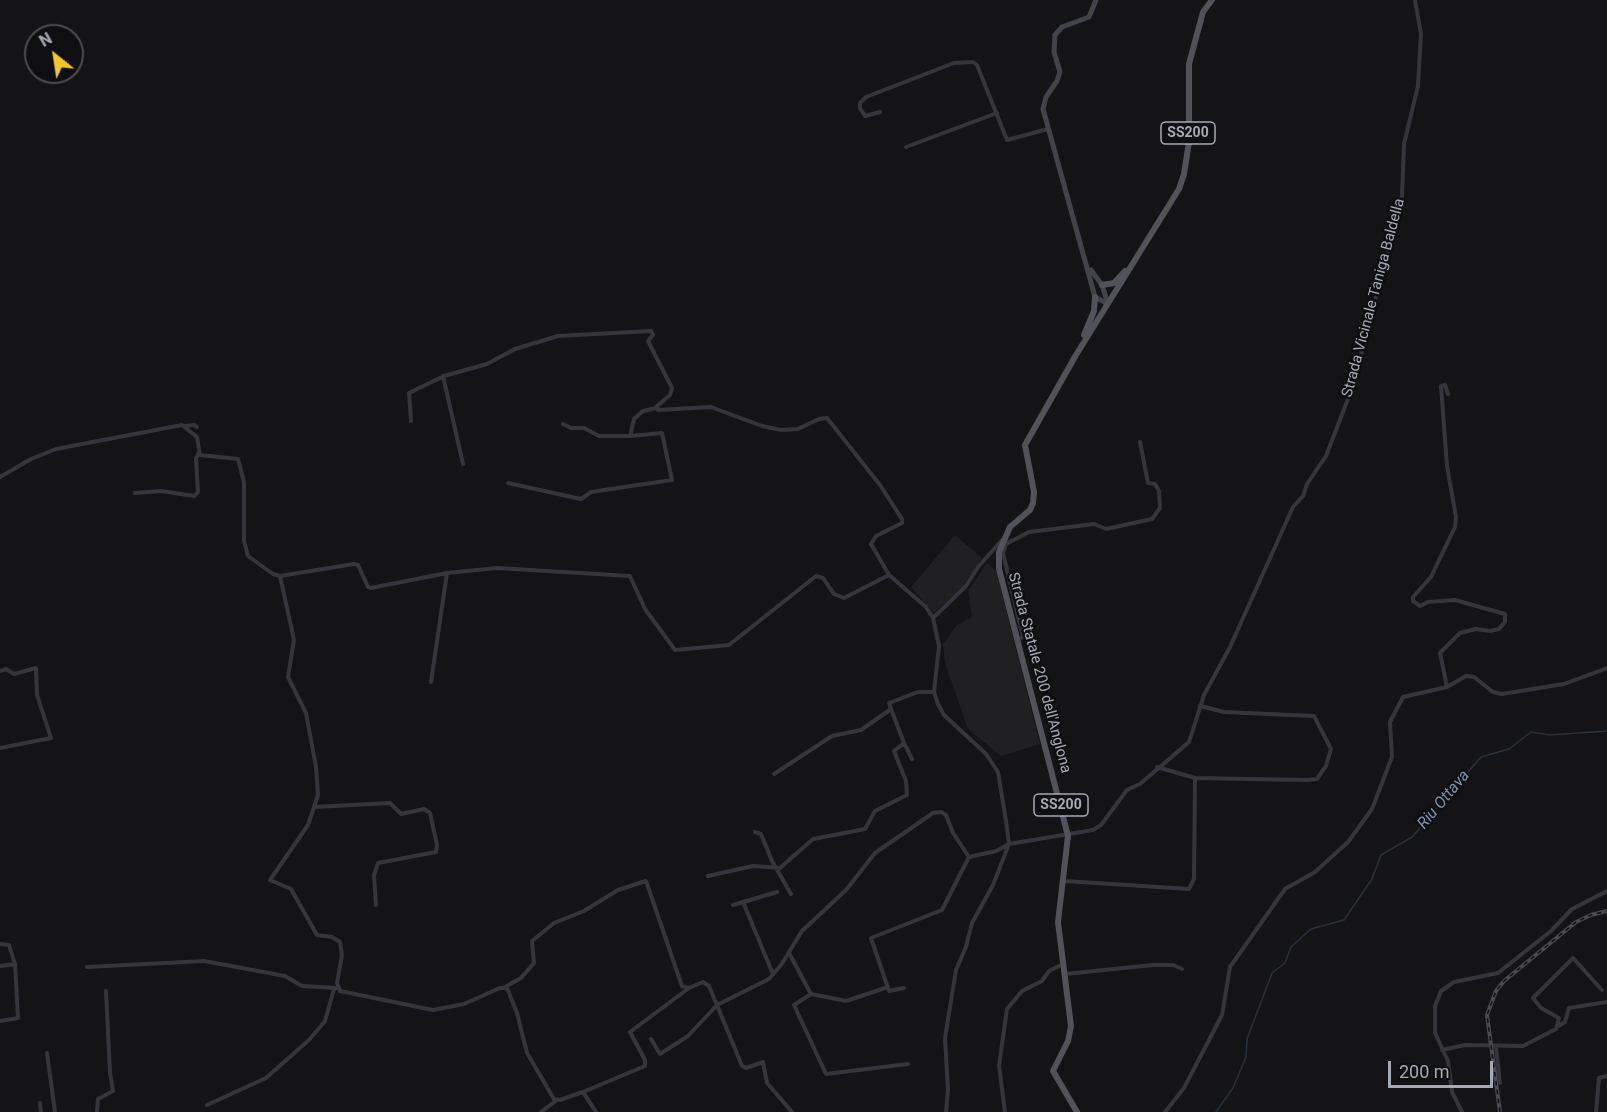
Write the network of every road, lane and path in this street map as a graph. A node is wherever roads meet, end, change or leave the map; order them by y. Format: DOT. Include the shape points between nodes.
graph roads {
  1 [pos="1096,0"];
  2 [pos="1212,0"];
  3 [pos="1415,0"];
  4 [pos="880,112"];
  5 [pos="997,113"];
  6 [pos="1048,129"];
  7 [pos="906,147"];
  8 [pos="1137,256"];
  9 [pos="1088,266"];
  10 [pos="1102,285"];
  11 [pos="1095,297"];
  12 [pos="1108,304"];
  13 [pos="1076,355"];
  14 [pos="444,376"];
  15 [pos="1448,394"];
  16 [pos="656,408"];
  17 [pos="411,421"];
  18 [pos="562,424"];
  19 [pos="185,426"];
  20 [pos="197,427"];
  21 [pos="630,436"];
  22 [pos="1140,442"];
  23 [pos="199,454"];
  24 [pos="463,464"];
  25 [pos="0,477"];
  26 [pos="508,483"];
  27 [pos="135,493"];
  28 [pos="1003,540"];
  29 [pos="447,573"];
  30 [pos="889,575"];
  31 [pos="280,576"];
  32 [pos="933,618"];
  33 [pos="1018,639"];
  34 [pos="1607,669"];
  35 [pos="0,671"];
  36 [pos="431,682"];
  37 [pos="1447,687"];
  38 [pos="934,692"];
  39 [pos="1200,706"];
  40 [pos="891,709"];
  41 [pos="904,743"];
  42 [pos="0,748"];
  43 [pos="912,759"];
  44 [pos="1157,767"];
  45 [pos="774,774"];
  46 [pos="1195,778"];
  47 [pos="315,807"];
  48 [pos="1066,827"];
  49 [pos="755,832"];
  50 [pos="1080,834"];
  51 [pos="1068,836"];
  52 [pos="1009,844"];
  53 [pos="1067,847"];
  54 [pos="969,857"];
  55 [pos="776,867"];
  56 [pos="708,876"];
  57 [pos="1065,881"];
  58 [pos="1607,891"];
  59 [pos="777,892"];
  60 [pos="791,894"];
  61 [pos="743,902"];
  62 [pos="376,905"];
  63 [pos="732,905"];
  64 [pos="0,944"];
  65 [pos="789,953"];
  66 [pos="15,964"];
  67 [pos="1063,964"];
  68 [pos="0,966"];
  69 [pos="87,967"];
  70 [pos="1182,969"];
  71 [pos="773,974"];
  72 [pos="1064,974"];
  73 [pos="505,987"];
  74 [pos="888,987"];
  75 [pos="335,988"];
  76 [pos="689,988"];
  77 [pos="904,988"];
  78 [pos="1602,990"];
  79 [pos="106,991"];
  80 [pos="811,994"];
  81 [pos="1607,1002"];
  82 [pos="717,1005"];
  83 [pos="0,1021"];
  84 [pos="1557,1027"];
  85 [pos="651,1039"];
  86 [pos="1496,1047"];
  87 [pos="1442,1050"];
  88 [pos="47,1053"];
  89 [pos="908,1064"];
  90 [pos="1607,1076"];
  91 [pos="1500,1083"];
  92 [pos="583,1092"];
  93 [pos="556,1100"];
  94 [pos="40,1103"];
  95 [pos="207,1105"];
  96 [pos="41,1112"];
  97 [pos="55,1112"];
  98 [pos="97,1112"];
  99 [pos="541,1112"];
  100 [pos="596,1112"];
  101 [pos="792,1112"];
  102 [pos="946,1112"];
  103 [pos="1005,1112"];
  104 [pos="1077,1112"];
  105 [pos="1165,1112"];
  106 [pos="1462,1112"];
  107 [pos="1596,1112"];
  1 -- 6 [label="street" via="1089,17 1062,27 1055,35 1053,52 1060,72 1044,103"];
  2 -- 8 [label="main road, SS200" via="1203,12 1189,64 1189,142 1184,174 1173,201"];
  3 -- 39 [label="street, Strada Vicinale Taniga Baldella" via="1421,34 1418,86 1404,144 1402,196 1353,386 1326,456 1281,530"];
  4 -- 5 [label="street" via="865,116 860,103 866,97 961,62 973,62"];
  5 -- 6 [label="street" via="1009,141"];
  5 -- 7 [label="street"];
  6 -- 9 [label="street"];
  8 -- 10 [label="main road" via="1114,283"];
  8 -- 12 [label="main road, SS200"];
  9 -- 10 [label="street"];
  9 -- 11 [label="street"];
  10 -- 12 [label="street"];
  11 -- 12 [label="street"];
  11 -- 13 [label="main road" via="1094,311"];
  12 -- 13 [label="main road, SS200"];
  13 -- 28 [label="main road, SS200" via="1025,445 1034,492 1030,510 1010,527"];
  14 -- 16 [label="street" via="558,336 651,331 648,341 672,388"];
  14 -- 17 [label="street" via="408,394"];
  14 -- 24 [label="street"];
  15 -- 37 [label="street" via="1443,385 1455,528 1431,577 1413,601 1419,606 1455,600 1505,614 1505,622 1499,629 1460,633 1440,653"];
  16 -- 21 [label="street" via="634,418"];
  16 -- 30 [label="street" via="711,407 781,430 798,429 827,418 902,519 899,525 876,536 872,544"];
  18 -- 21 [label="street" via="599,436"];
  19 -- 20 [label="street"];
  19 -- 23 [label="street" via="197,437"];
  19 -- 25 [label="street" via="177,424 56,449"];
  21 -- 26 [label="street" via="663,434 672,480 591,492 581,499"];
  22 -- 33 [label="street" via="1148,483 1155,484 1158,491 1160,508 1152,519 1106,529 1094,524 1029,532 1006,544 1003,553 1023,638"];
  23 -- 27 [label="street" via="198,492 194,496"];
  23 -- 31 [label="street" via="238,459 244,482 244,541 248,556"];
  28 -- 32 [label="street" via="966,586"];
  28 -- 33 [label="main road, Strada Statale 200 dell'Anglona / SS200" via="999,569"];
  29 -- 30 [label="street" via="497,568 630,576 645,609 675,650 729,645 816,576 823,578 834,594 844,598"];
  29 -- 31 [label="street" via="371,588 354,564"];
  29 -- 36 [label="street"];
  30 -- 32 [label="street"];
  31 -- 47 [label="street" via="294,640 288,677 306,713 316,767"];
  32 -- 38 [label="street" via="939,646"];
  33 -- 48 [label="main road, Strada Statale 200 dell'Anglona / SS200"];
  34 -- 37 [label="street" via="1564,684 1502,694 1474,677 1466,676"];
  35 -- 42 [label="street" via="6,669 14,674 36,668 37,695 51,738"];
  37 -- 105 [label="street" via="1402,698 1390,722 1392,758 1372,809 1348,843 1315,872 1286,889 1230,967 1222,1015 1184,1088"];
  38 -- 40 [label="street" via="918,692 895,700 889,703"];
  38 -- 52 [label="street" via="944,715 986,754 998,772"];
  39 -- 44 [label="street, Strada Vicinale Taniga Baldella" via="1189,742"];
  39 -- 46 [label="street" via="1224,712 1314,716 1331,749 1317,779"];
  40 -- 41 [label="street"];
  40 -- 45 [label="street" via="855,734 839,734 816,745"];
  41 -- 43 [label="street"];
  41 -- 55 [label="street" via="894,751 906,781 907,795 874,812 865,829 813,839 790,862"];
  44 -- 46 [label="street"];
  44 -- 50 [label="street, Strada Vicinale Taniga Baldella" via="1140,784 1126,790 1101,825"];
  46 -- 57 [label="street" via="1194,879 1189,889"];
  47 -- 62 [label="street" via="390,802 401,814 424,809 430,813 436,852 378,863 374,875"];
  47 -- 75 [label="street" via="300,838 270,880 291,889 317,935 340,942 342,955"];
  48 -- 50 [label="street"];
  48 -- 51 [label="main road, Strada Statale 200 dell'Anglona / SS200"];
  49 -- 55 [label="street" via="761,834"];
  50 -- 51 [label="street, Strada Vicinale Taniga Baldella"];
  50 -- 53 [label="street, Strada Vicinale Taniga Baldella"];
  51 -- 52 [label="street, Strada Vicinale Taniga Baldella"];
  51 -- 53 [label="main road, Strada Statale 200 dell'Anglona / SS200"];
  52 -- 54 [label="street, Strada Vicinale Taniga Baldella"];
  52 -- 102 [label="street" via="972,923 956,970 945,1038"];
  53 -- 57 [label="main road, Strada Statale 200 dell'Anglona / SS200"];
  54 -- 65 [label="street" via="952,833 946,815 933,813 875,853 846,890 802,930"];
  54 -- 74 [label="street" via="942,910 871,938"];
  55 -- 56 [label="street" via="753,866"];
  55 -- 60 [label="street"];
  57 -- 67 [label="main road, Strada Statale 200 dell'Anglona / SS200" via="1058,922"];
  58 -- 87 [label="street" via="1572,909 1498,973 1446,986 1435,1011 1435,1033"];
  59 -- 61 [label="street"];
  61 -- 63 [label="street"];
  61 -- 71 [label="street"];
  64 -- 66 [label="street" via="9,945"];
  65 -- 71 [label="street"];
  65 -- 80 [label="street"];
  66 -- 68 [label="street"];
  66 -- 83 [label="street" via="18,1018"];
  67 -- 72 [label="main road, Strada Statale 200 dell'Anglona / SS200"];
  67 -- 103 [label="street" via="1022,991 1007,1009 999,1066"];
  69 -- 75 [label="street" via="204,962 285,976 302,987"];
  70 -- 72 [label="street" via="1153,965"];
  71 -- 82 [label="street"];
  72 -- 104 [label="main road, Strada Statale 200 dell'Anglona / SS200" via="1071,1026 1053,1071"];
  73 -- 75 [label="street" via="464,1004 434,1010"];
  73 -- 76 [label="street" via="521,978 534,963 532,941 554,923 618,890 646,881 682,986"];
  73 -- 93 [label="street" via="527,1053"];
  74 -- 77 [label="street" via="891,992"];
  74 -- 80 [label="street" via="846,1001"];
  75 -- 95 [label="street" via="324,1021 309,1040 266,1078"];
  76 -- 82 [label="street" via="704,982"];
  76 -- 92 [label="street" via="630,1032 645,1066"];
  78 -- 84 [label="street" via="1575,959 1567,961 1533,998 1559,1018"];
  79 -- 98 [label="street" via="113,1091 98,1099"];
  80 -- 89 [label="street" via="794,1005 826,1074"];
  81 -- 84 [label="street" via="1569,1008 1565,1022"];
  82 -- 85 [label="street" via="688,1036 660,1054"];
  82 -- 101 [label="street" via="742,1065 746,1068 763,1062 766,1083"];
  84 -- 86 [label="street" via="1523,1046"];
  86 -- 87 [label="street" via="1465,1045"];
  86 -- 91 [label="street"];
  87 -- 106 [label="street" via="1448,1061 1452,1092"];
  88 -- 97 [label="street"];
  90 -- 107 [label="street" via="1599,1078"];
  92 -- 93 [label="street"];
  92 -- 100 [label="street"];
  93 -- 99 [label="street"];
  94 -- 96 [label="street"];
}
